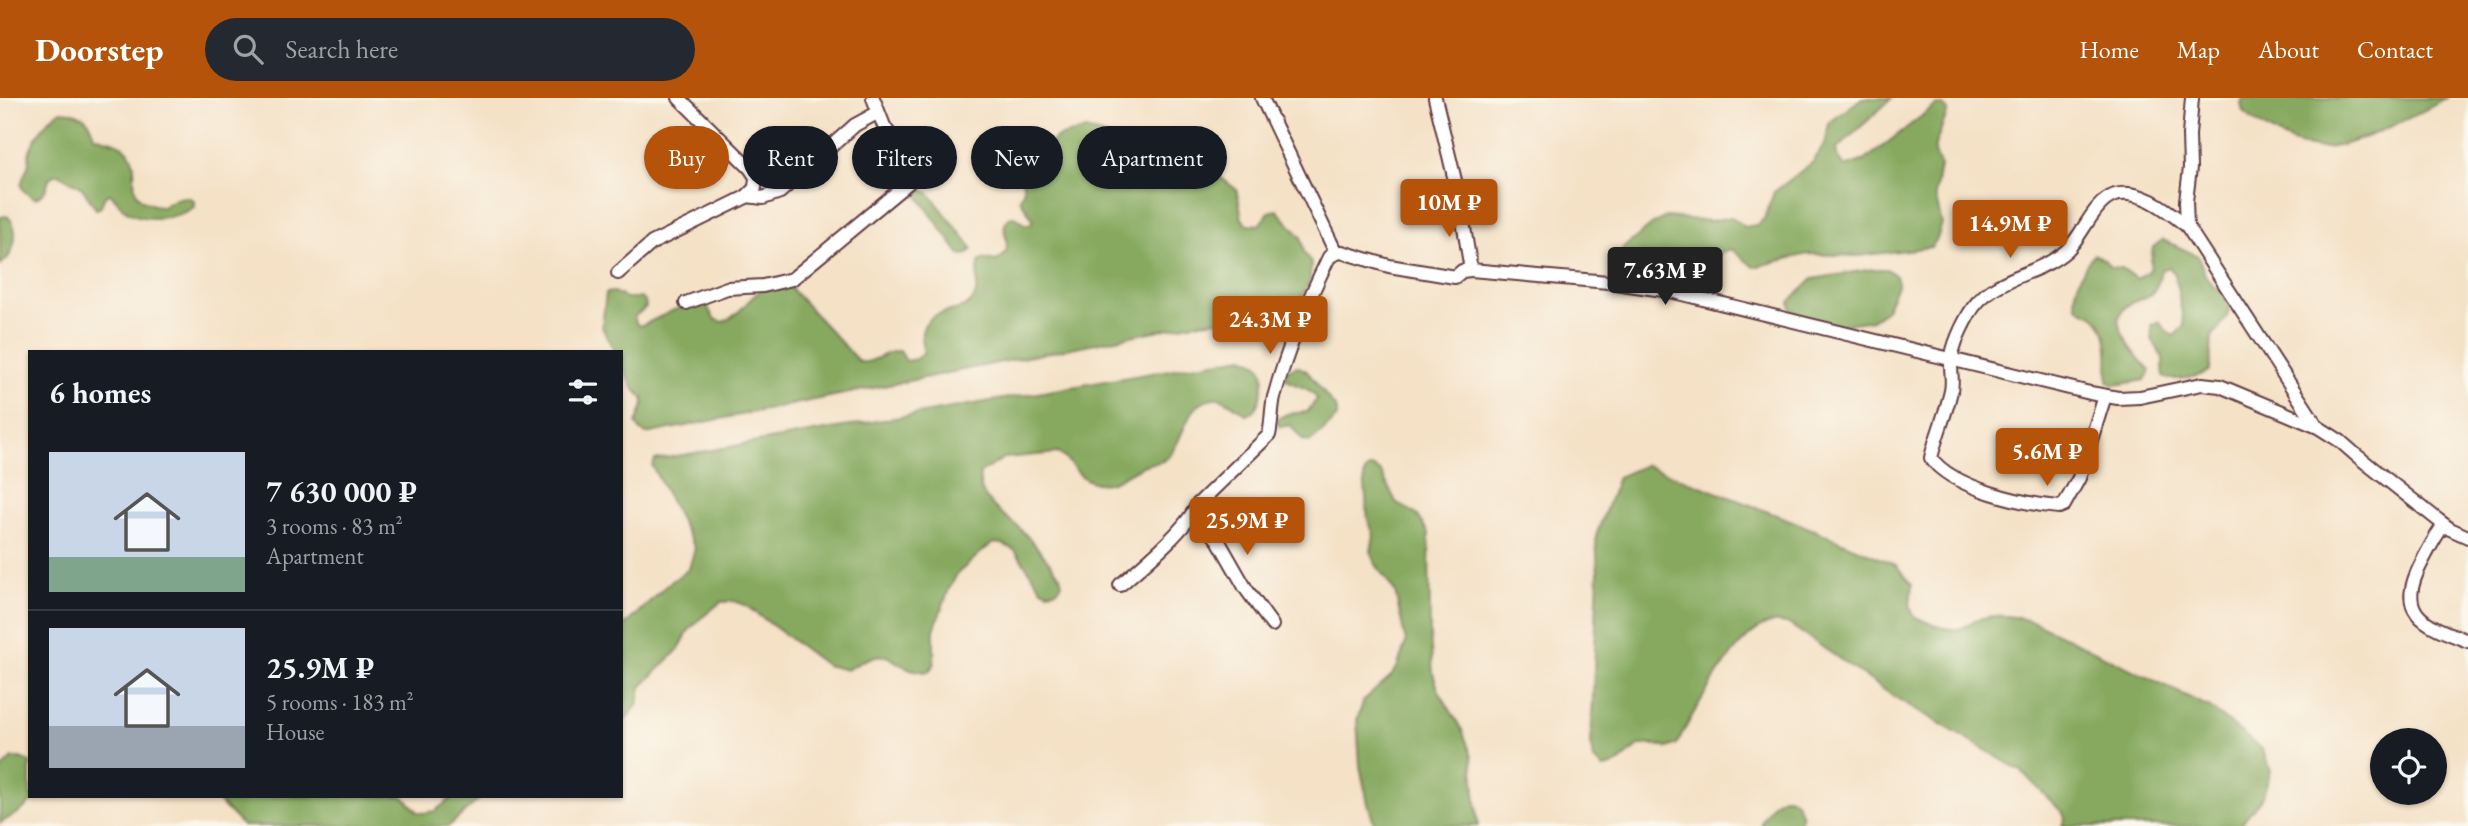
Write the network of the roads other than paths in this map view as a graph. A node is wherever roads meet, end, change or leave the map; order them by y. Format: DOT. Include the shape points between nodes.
graph roads {
  1 [pos="679,98"];
  2 [pos="873,98"];
  3 [pos="1262,98"];
  4 [pos="1435,98"];
  5 [pos="2192,98"];
  6 [pos="877,113"];
  7 [pos="747,196"];
  8 [pos="2187,226"];
  9 [pos="1336,253"];
  10 [pos="1471,270"];
  11 [pos="618,273"];
  12 [pos="686,303"];
  13 [pos="1952,360"];
  14 [pos="2105,396"];
  15 [pos="2318,427"];
  16 [pos="1194,512"];
  17 [pos="2441,522"];
  18 [pos="2468,537"];
  19 [pos="1120,585"];
  20 [pos="1272,625"];
  21 [pos="2468,641"];
  1 -- 7 [label="street" via="754,173 757,183"];
  2 -- 6 [label="street"];
  3 -- 9 [label="street"];
  4 -- 10 [label="street"];
  5 -- 8 [label="street"];
  6 -- 7 [label="street" via="855,125 780,191 763,198"];
  6 -- 12 [label="street" via="911,166 908,183 792,279 727,288"];
  7 -- 11 [label="street" via="652,243"];
  8 -- 13 [label="street" via="2146,199 2118,194 2107,199 2067,250 1995,287 1977,302 1962,327"];
  8 -- 15 [label="street"];
  9 -- 10 [label="street" via="1434,275 1455,277"];
  9 -- 16 [label="street" via="1329,257 1314,289 1289,354 1271,412 1269,435"];
  10 -- 13 [label="street" via="1670,291"];
  13 -- 14 [label="street"];
  13 -- 14 [label="street" via="1952,387 1931,458 1947,473 2002,497 2064,505 2080,478"];
  14 -- 15 [label="street" via="2140,397 2212,384"];
  15 -- 17 [label="street"];
  16 -- 19 [label="street"];
  16 -- 20 [label="street" via="1218,540"];
  17 -- 18 [label="street"];
  17 -- 21 [label="street" via="2414,578 2411,603 2427,621"];
}
